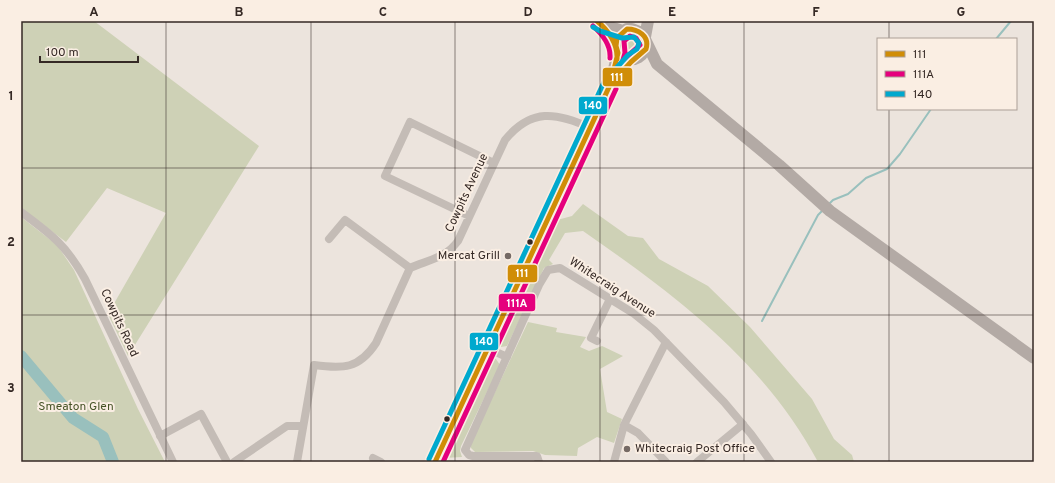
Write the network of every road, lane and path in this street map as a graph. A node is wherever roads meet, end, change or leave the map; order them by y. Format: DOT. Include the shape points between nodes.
graph roads {
  1 [pos="648,21"];
  2 [pos="600,23"];
  3 [pos="629,27"];
  4 [pos="645,40"];
  5 [pos="617,50"];
  6 [pos="635,59"];
  7 [pos="658,64"];
  8 [pos="610,85"];
  9 [pos="591,128"];
  10 [pos="494,163"];
  11 [pos="21,212"];
  12 [pos="469,216"];
  13 [pos="329,239"];
  14 [pos="410,268"];
  15 [pos="610,299"];
  16 [pos="597,342"];
  17 [pos="666,342"];
  18 [pos="487,348"];
  19 [pos="507,357"];
  20 [pos="1034,358"];
  21 [pos="743,424"];
  22 [pos="624,425"];
  23 [pos="303,426"];
  24 [pos="160,436"];
  25 [pos="373,458"];
  26 [pos="173,462"];
  27 [pos="227,462"];
  28 [pos="234,462"];
  29 [pos="296,462"];
  30 [pos="381,462"];
  31 [pos="435,462"];
  32 [pos="540,462"];
  33 [pos="614,462"];
  34 [pos="666,462"];
  35 [pos="697,462"];
  36 [pos="771,462"];
  1 -- 4 [label="main road"];
  2 -- 3 [label="main road"];
  2 -- 5 [label="main road"];
  3 -- 4 [label="main road" via="637,30"];
  3 -- 5 [label="main road" via="617,38"];
  4 -- 6 [label="main road" via="644,52"];
  4 -- 7 [label="main road"];
  5 -- 6 [label="main road" via="625,58"];
  5 -- 8 [label="main road"];
  6 -- 7 [label="main road"];
  6 -- 8 [label="main road"];
  7 -- 20 [label="main road" via="830,211"];
  8 -- 9 [label="main road"];
  9 -- 10 [label="street, Cowpits Avenue" via="560,116 533,118 513,130"];
  9 -- 18 [label="main road"];
  10 -- 12 [label="street, Cowpits Avenue"];
  10 -- 12 [label="street" via="410,122 385,176"];
  11 -- 24 [label="street, Cowpits Road" via="53,236 74,259"];
  12 -- 14 [label="street, Cowpits Avenue" via="452,249 438,258"];
  13 -- 14 [label="street" via="345,220"];
  14 -- 23 [label="street" via="370,354 354,365 344,367 314,365"];
  15 -- 16 [label="street" via="590,338"];
  15 -- 17 [label="street, Whitecraig Avenue" via="641,319"];
  15 -- 19 [label="street, Whitecraig Avenue" via="560,268 548,270"];
  17 -- 21 [label="street, Whitecraig Avenue"];
  17 -- 22 [label="street"];
  18 -- 19 [label="street"];
  18 -- 31 [label="main road"];
  19 -- 32 [label="street" via="465,450 473,456 537,456"];
  21 -- 35 [label="street"];
  21 -- 36 [label="street, Whitecraig Avenue"];
  22 -- 33 [label="street"];
  22 -- 34 [label="street" via="638,433"];
  23 -- 28 [label="street" via="287,426"];
  23 -- 29 [label="street"];
  24 -- 26 [label="street, Cowpits Road"];
  24 -- 27 [label="street" via="201,414"];
  25 -- 30 [label="street"];
}
